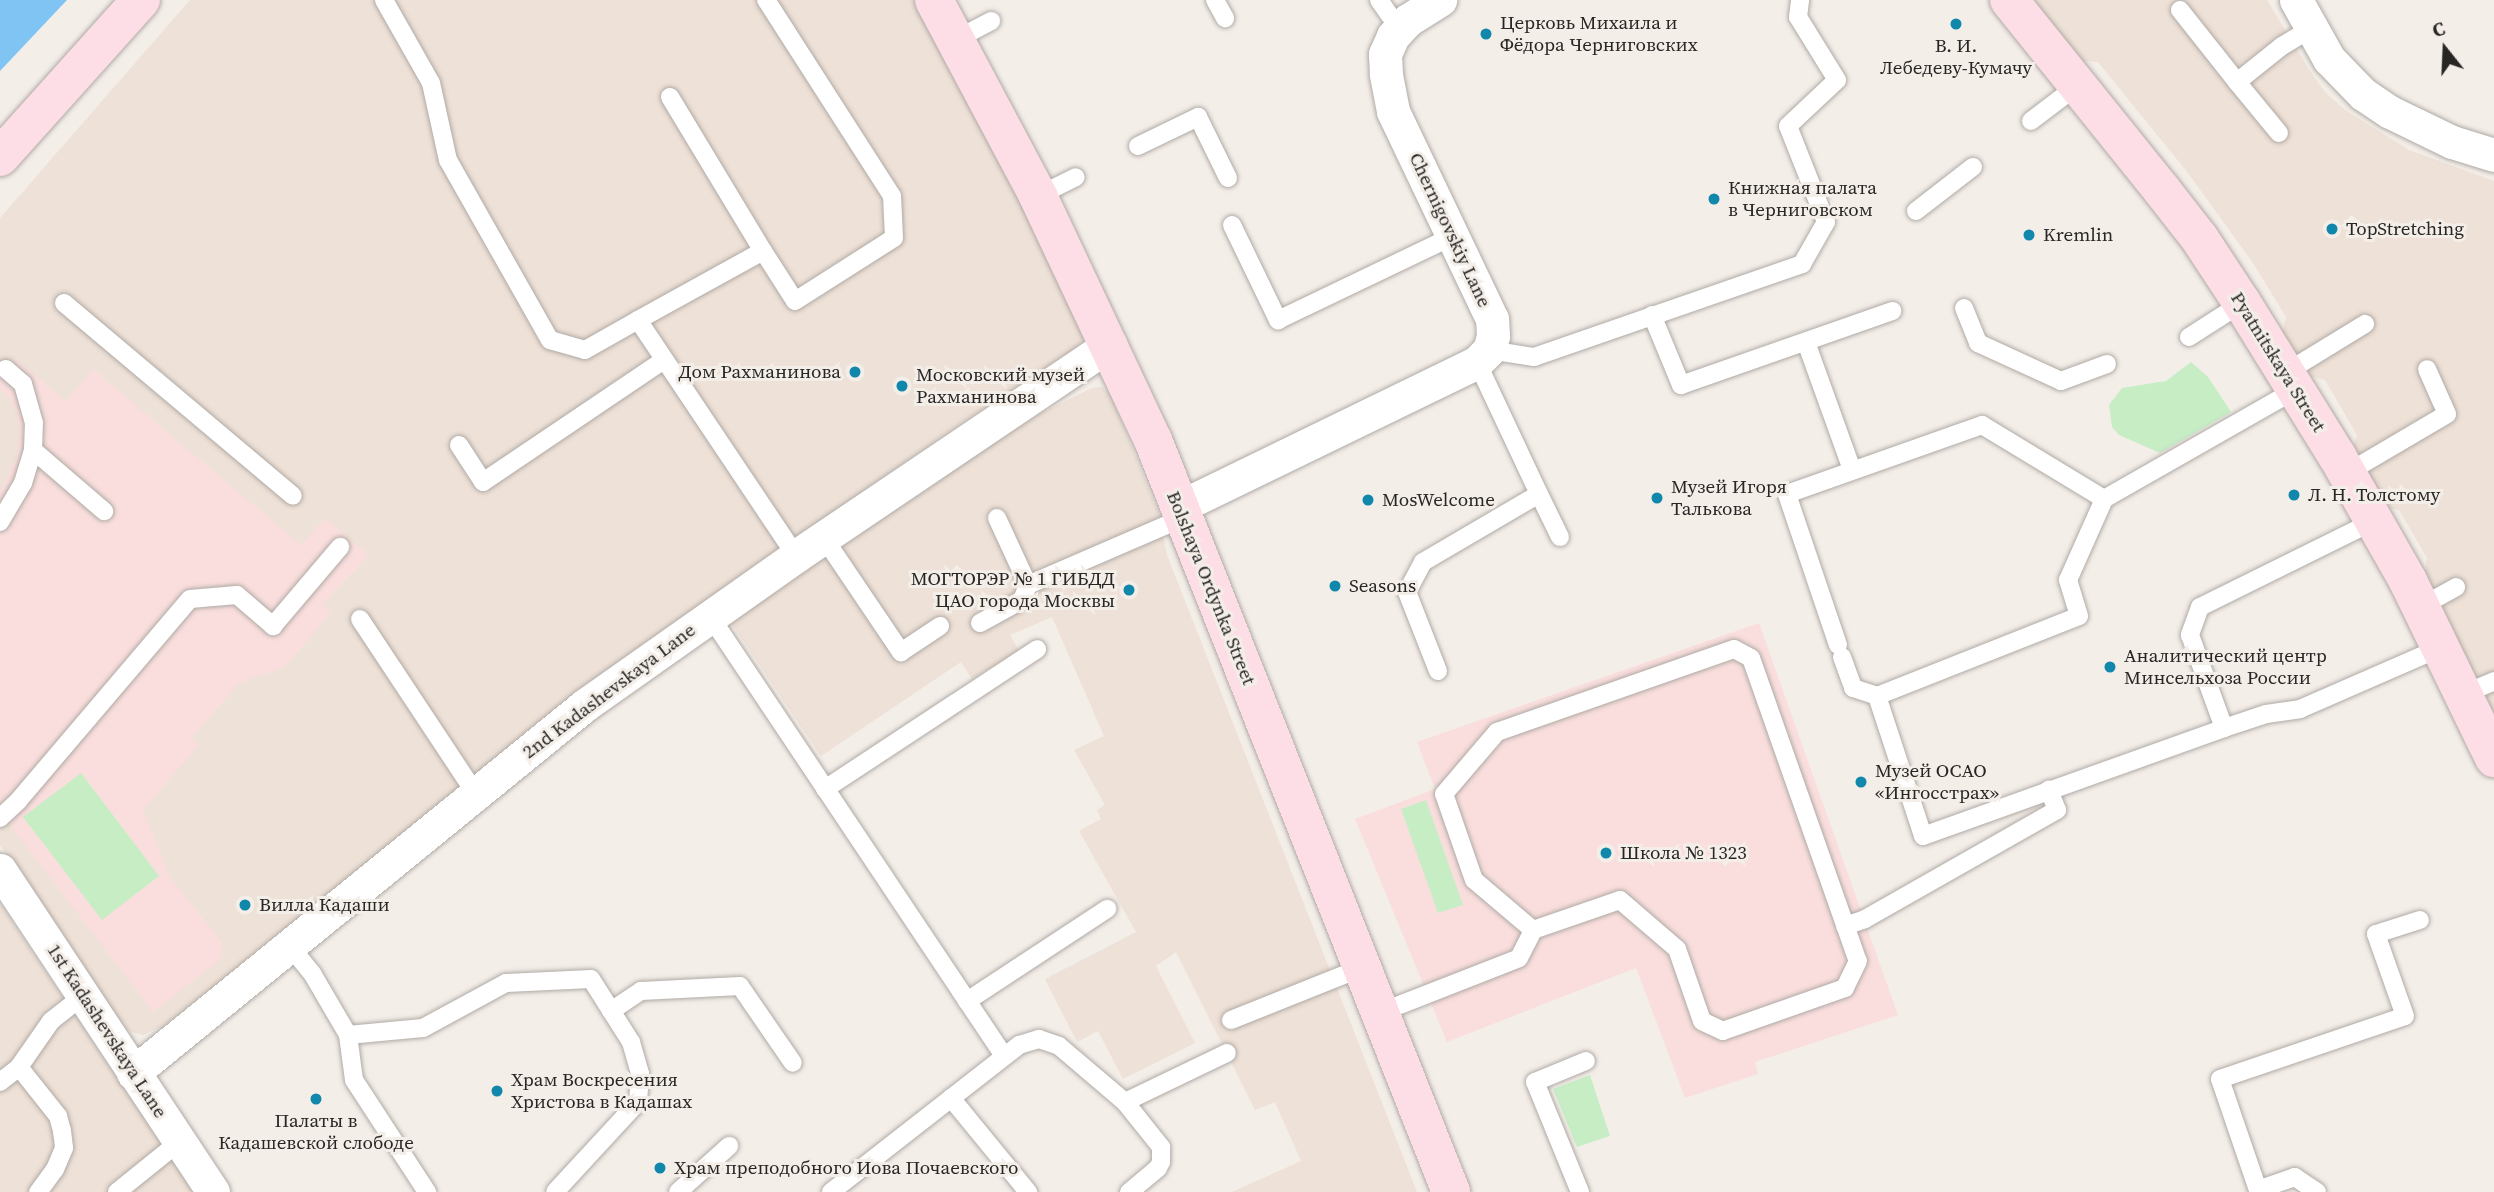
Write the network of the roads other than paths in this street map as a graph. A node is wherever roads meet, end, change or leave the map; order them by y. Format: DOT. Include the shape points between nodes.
graph roads {
  1 [pos="141,0"];
  2 [pos="384,0"];
  3 [pos="766,0"];
  4 [pos="934,0"];
  5 [pos="1215,0"];
  6 [pos="1379,0"];
  7 [pos="1800,0"];
  8 [pos="2009,0"];
  9 [pos="2180,10"];
  10 [pos="1421,13"];
  11 [pos="2304,14"];
  12 [pos="1225,19"];
  13 [pos="992,21"];
  14 [pos="955,40"];
  15 [pos="2237,82"];
  16 [pos="2077,86"];
  17 [pos="670,97"];
  18 [pos="2031,121"];
  19 [pos="2278,133"];
  20 [pos="1138,146"];
  21 [pos="2494,155"];
  22 [pos="0,157"];
  23 [pos="1973,167"];
  24 [pos="1076,177"];
  25 [pos="1228,178"];
  26 [pos="1038,197"];
  27 [pos="1916,211"];
  28 [pos="1232,225"];
  29 [pos="1453,236"];
  30 [pos="763,250"];
  31 [pos="64,303"];
  32 [pos="2242,303"];
  33 [pos="1964,309"];
  34 [pos="1892,311"];
  35 [pos="1652,315"];
  36 [pos="638,320"];
  37 [pos="2365,324"];
  38 [pos="2189,337"];
  39 [pos="1807,342"];
  40 [pos="1110,344"];
  41 [pos="1483,356"];
  42 [pos="664,360"];
  43 [pos="2107,365"];
  44 [pos="6,369"];
  45 [pos="2427,369"];
  46 [pos="2290,381"];
  47 [pos="459,445"];
  48 [pos="33,450"];
  49 [pos="1852,470"];
  50 [pos="2347,473"];
  51 [pos="1539,494"];
  52 [pos="293,496"];
  53 [pos="2104,499"];
  54 [pos="104,511"];
  55 [pos="1181,512"];
  56 [pos="997,518"];
  57 [pos="2374,521"];
  58 [pos="0,522"];
  59 [pos="1560,537"];
  60 [pos="824,538"];
  61 [pos="340,547"];
  62 [pos="796,556"];
  63 [pos="1028,585"];
  64 [pos="2456,587"];
  65 [pos="2422,606"];
  66 [pos="710,616"];
  67 [pos="360,619"];
  68 [pos="980,623"];
  69 [pos="940,626"];
  70 [pos="2442,647"];
  71 [pos="1037,649"];
  72 [pos="1438,671"];
  73 [pos="2479,687"];
  74 [pos="1877,696"];
  75 [pos="2224,728"];
  76 [pos="2494,758"];
  77 [pos="825,789"];
  78 [pos="2049,790"];
  79 [pos="475,793"];
  80 [pos="0,818"];
  81 [pos="0,870"];
  82 [pos="1107,909"];
  83 [pos="2420,920"];
  84 [pos="1845,926"];
  85 [pos="1533,930"];
  86 [pos="289,945"];
  87 [pos="1361,968"];
  88 [pos="84,995"];
  89 [pos="967,1001"];
  90 [pos="611,1011"];
  91 [pos="1379,1013"];
  92 [pos="1231,1020"];
  93 [pos="348,1035"];
  94 [pos="1227,1053"];
  95 [pos="1004,1056"];
  96 [pos="1586,1061"];
  97 [pos="793,1063"];
  98 [pos="19,1067"];
  99 [pos="133,1073"];
  100 [pos="0,1082"];
  101 [pos="951,1098"];
  102 [pos="1125,1102"];
  103 [pos="179,1142"];
  104 [pos="729,1146"];
  105 [pos="850,1177"];
  106 [pos="38,1192"];
  107 [pos="117,1192"];
  108 [pos="213,1192"];
  109 [pos="427,1192"];
  110 [pos="555,1192"];
  111 [pos="678,1192"];
  112 [pos="831,1192"];
  113 [pos="861,1192"];
  114 [pos="1028,1192"];
  115 [pos="1129,1192"];
  116 [pos="1451,1192"];
  117 [pos="1580,1192"];
  118 [pos="2317,1192"];
  1 -- 22 [label="main road"];
  2 -- 36 [label="lane" via="431,83 449,160 550,340 585,350"];
  3 -- 30 [label="lane" via="892,196 894,238 795,301"];
  4 -- 14 [label="main road, Bolshaya Ordynka Street"];
  5 -- 12 [label="lane"];
  6 -- 10 [label="lane"];
  7 -- 35 [label="lane" via="1798,17 1837,80 1788,125 1826,222 1802,264"];
  8 -- 16 [label="main road, Pyatnitskaya Street"];
  9 -- 15 [label="lane"];
  10 -- 29 [label="street, Chernigovskiy Lane" via="1385,54 1393,111"];
  11 -- 15 [label="lane" via="2282,46"];
  11 -- 21 [label="street" via="2337,68 2362,94 2452,142"];
  13 -- 14 [label="lane"];
  14 -- 26 [label="main road, Bolshaya Ordynka Street"];
  15 -- 19 [label="lane"];
  16 -- 18 [label="lane"];
  16 -- 32 [label="main road, Pyatnitskaya Street" via="2192,229"];
  17 -- 30 [label="lane"];
  20 -- 25 [label="lane" via="1198,117"];
  23 -- 27 [label="lane"];
  24 -- 26 [label="lane"];
  26 -- 40 [label="main road, Bolshaya Ordynka Street"];
  28 -- 29 [label="lane" via="1278,320"];
  29 -- 41 [label="street, Chernigovskiy Lane" via="1492,319 1493,336"];
  30 -- 36 [label="lane"];
  31 -- 52 [label="lane"];
  32 -- 38 [label="lane"];
  32 -- 46 [label="main road, Pyatnitskaya Street"];
  33 -- 43 [label="lane" via="1978,343 2062,381"];
  34 -- 39 [label="lane"];
  35 -- 39 [label="lane" via="1681,386"];
  35 -- 41 [label="lane" via="1534,357"];
  36 -- 42 [label="lane"];
  37 -- 46 [label="lane"];
  39 -- 49 [label="lane"];
  40 -- 55 [label="main road, Bolshaya Ordynka Street"];
  40 -- 60 [label="street, 2nd Kadashevskaya Lane"];
  41 -- 51 [label="lane"];
  41 -- 55 [label="street"];
  42 -- 47 [label="lane" via="483,482"];
  42 -- 62 [label="lane"];
  44 -- 48 [label="lane" via="23,384 34,424"];
  45 -- 50 [label="lane" via="2447,414"];
  46 -- 50 [label="main road, Pyatnitskaya Street"];
  46 -- 53 [label="lane"];
  48 -- 54 [label="lane"];
  48 -- 58 [label="lane" via="23,484"];
  49 -- 53 [label="lane" via="1982,425"];
  49 -- 74 [label="lane" via="1787,494 1853,688"];
  50 -- 57 [label="main road, Pyatnitskaya Street"];
  51 -- 59 [label="lane"];
  51 -- 72 [label="lane" via="1423,562 1407,592"];
  53 -- 74 [label="lane" via="2067,580 2079,616"];
  55 -- 63 [label="lane"];
  55 -- 87 [label="main road, Bolshaya Ordynka Street"];
  56 -- 63 [label="lane"];
  57 -- 65 [label="main road, Pyatnitskaya Street"];
  57 -- 75 [label="lane" via="2200,607 2190,635"];
  60 -- 62 [label="street, 2nd Kadashevskaya Lane"];
  60 -- 69 [label="lane" via="901,652"];
  61 -- 80 [label="lane" via="273,626 237,595 190,599"];
  62 -- 66 [label="street, 2nd Kadashevskaya Lane"];
  63 -- 68 [label="lane" via="1022,600"];
  64 -- 65 [label="lane"];
  65 -- 70 [label="main road, Pyatnitskaya Street"];
  66 -- 77 [label="lane"];
  66 -- 79 [label="street, 2nd Kadashevskaya Lane" via="585,705"];
  67 -- 79 [label="lane"];
  70 -- 73 [label="main road, Pyatnitskaya Street"];
  70 -- 75 [label="lane" via="2300,709"];
  71 -- 77 [label="lane"];
  73 -- 76 [label="main road, Pyatnitskaya Street"];
  74 -- 78 [label="lane" via="1923,836"];
  75 -- 78 [label="lane"];
  77 -- 89 [label="lane"];
  78 -- 84 [label="lane" via="2057,810"];
  79 -- 86 [label="street, 2nd Kadashevskaya Lane"];
  81 -- 88 [label="street, 1st Kadashevskaya Lane"];
  82 -- 89 [label="lane"];
  83 -- 118 [label="lane" via="2376,934 2405,1016 2220,1079 2259,1190 2295,1177"];
  84 -- 85 [label="lane" via="1858,961 1845,988 1723,1031 1702,1021 1677,949 1620,900"];
  84 -- 85 [label="lane" via="1751,658 1734,649 1497,732 1444,794 1474,880"];
  85 -- 91 [label="lane" via="1519,958"];
  86 -- 93 [label="lane" via="313,975"];
  86 -- 99 [label="street, 2nd Kadashevskaya Lane"];
  87 -- 91 [label="main road, Bolshaya Ordynka Street"];
  87 -- 92 [label="lane"];
  88 -- 98 [label="lane" via="51,1021"];
  88 -- 99 [label="street, 1st Kadashevskaya Lane"];
  89 -- 95 [label="lane"];
  90 -- 93 [label="lane" via="591,979 506,983 423,1028"];
  90 -- 97 [label="lane" via="641,991 740,986"];
  90 -- 110 [label="lane" via="631,1042 640,1074 638,1102"];
  91 -- 116 [label="main road, Bolshaya Ordynka Street"];
  93 -- 109 [label="lane" via="354,1080"];
  94 -- 102 [label="lane"];
  95 -- 101 [label="lane"];
  95 -- 102 [label="lane" via="1028,1041 1049,1041"];
  96 -- 117 [label="lane" via="1535,1082"];
  98 -- 100 [label="lane"];
  98 -- 106 [label="lane" via="58,1116 62,1131 64,1148"];
  99 -- 103 [label="street, 1st Kadashevskaya Lane"];
  101 -- 105 [label="lane"];
  101 -- 114 [label="lane"];
  102 -- 115 [label="lane" via="1162,1154 1158,1168"];
  103 -- 107 [label="lane"];
  103 -- 108 [label="street, 1st Kadashevskaya Lane"];
  104 -- 111 [label="lane"];
  105 -- 112 [label="lane"];
  105 -- 113 [label="lane"];
}
